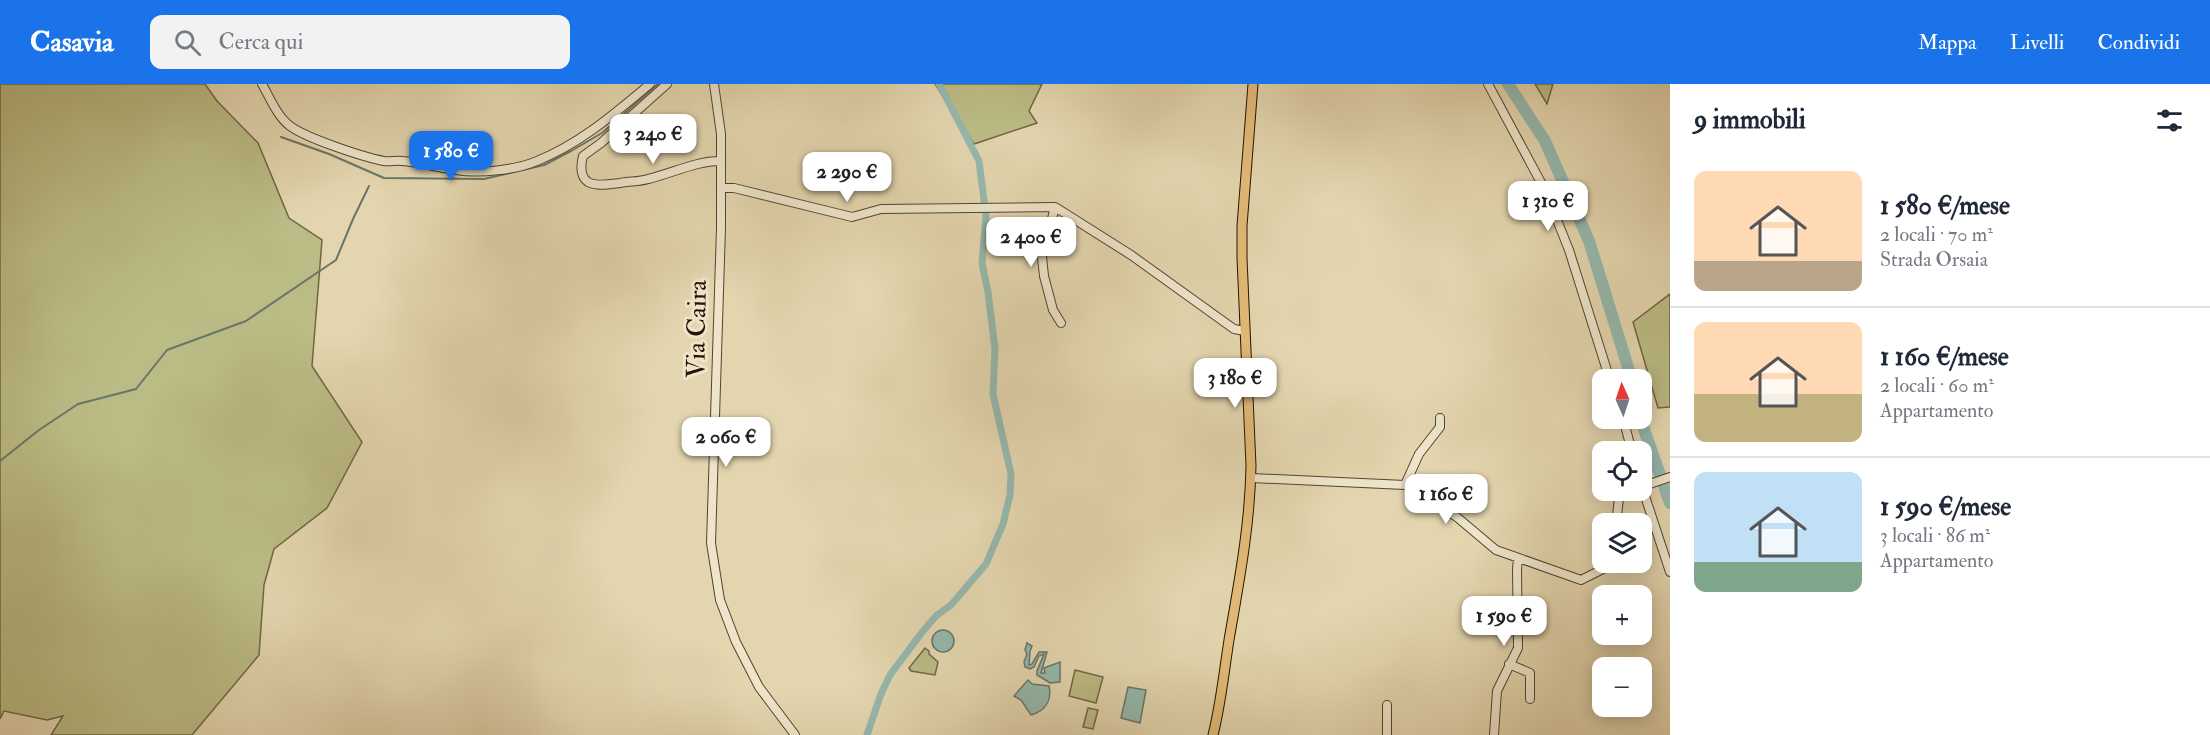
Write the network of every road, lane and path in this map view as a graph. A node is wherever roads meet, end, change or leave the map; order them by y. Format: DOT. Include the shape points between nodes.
graph roads {
  1 [pos="262,84"];
  2 [pos="650,84"];
  3 [pos="668,84"];
  4 [pos="714,84"];
  5 [pos="1253,84"];
  6 [pos="1488,84"];
  7 [pos="721,161"];
  8 [pos="721,188"];
  9 [pos="1055,207"];
  10 [pos="1060,323"];
  11 [pos="1245,331"];
  12 [pos="1607,369"];
  13 [pos="1440,418"];
  14 [pos="1670,477"];
  15 [pos="1251,478"];
  16 [pos="1652,482"];
  17 [pos="1405,485"];
  18 [pos="1647,501"];
  19 [pos="1518,559"];
  20 [pos="1670,572"];
  21 [pos="1597,573"];
  22 [pos="1509,664"];
  23 [pos="1530,699"];
  24 [pos="1387,705"];
  25 [pos="795,735"];
  26 [pos="1213,735"];
  27 [pos="1387,735"];
  28 [pos="1494,735"];
  1 -- 2 [label="street" via="290,126 323,141 386,161 473,171 535,162 573,144"];
  3 -- 7 [label="street" via="583,156 584,177 595,184 614,184"];
  4 -- 7 [label="street, Via Caira"];
  5 -- 11 [label="main road" via="1242,226"];
  6 -- 12 [label="street" via="1545,190 1569,250"];
  7 -- 8 [label="street, Via Caira"];
  8 -- 9 [label="street" via="852,217 881,209"];
  8 -- 25 [label="street, Via Caira" via="711,543 720,600 736,642 759,687"];
  9 -- 10 [label="street" via="1042,257 1053,310"];
  9 -- 11 [label="street" via="1131,255 1234,329"];
  11 -- 15 [label="main road"];
  13 -- 17 [label="street" via="1440,427 1419,454"];
  14 -- 16 [label="street"];
  15 -- 17 [label="street"];
  15 -- 26 [label="main road" via="1246,543"];
  17 -- 19 [label="street" via="1458,518 1496,550"];
  18 -- 20 [label="street"];
  19 -- 21 [label="street" via="1581,580"];
  19 -- 22 [label="street" via="1519,642"];
  22 -- 23 [label="street" via="1530,673"];
  22 -- 28 [label="street" via="1497,691"];
  24 -- 27 [label="street"];
}
